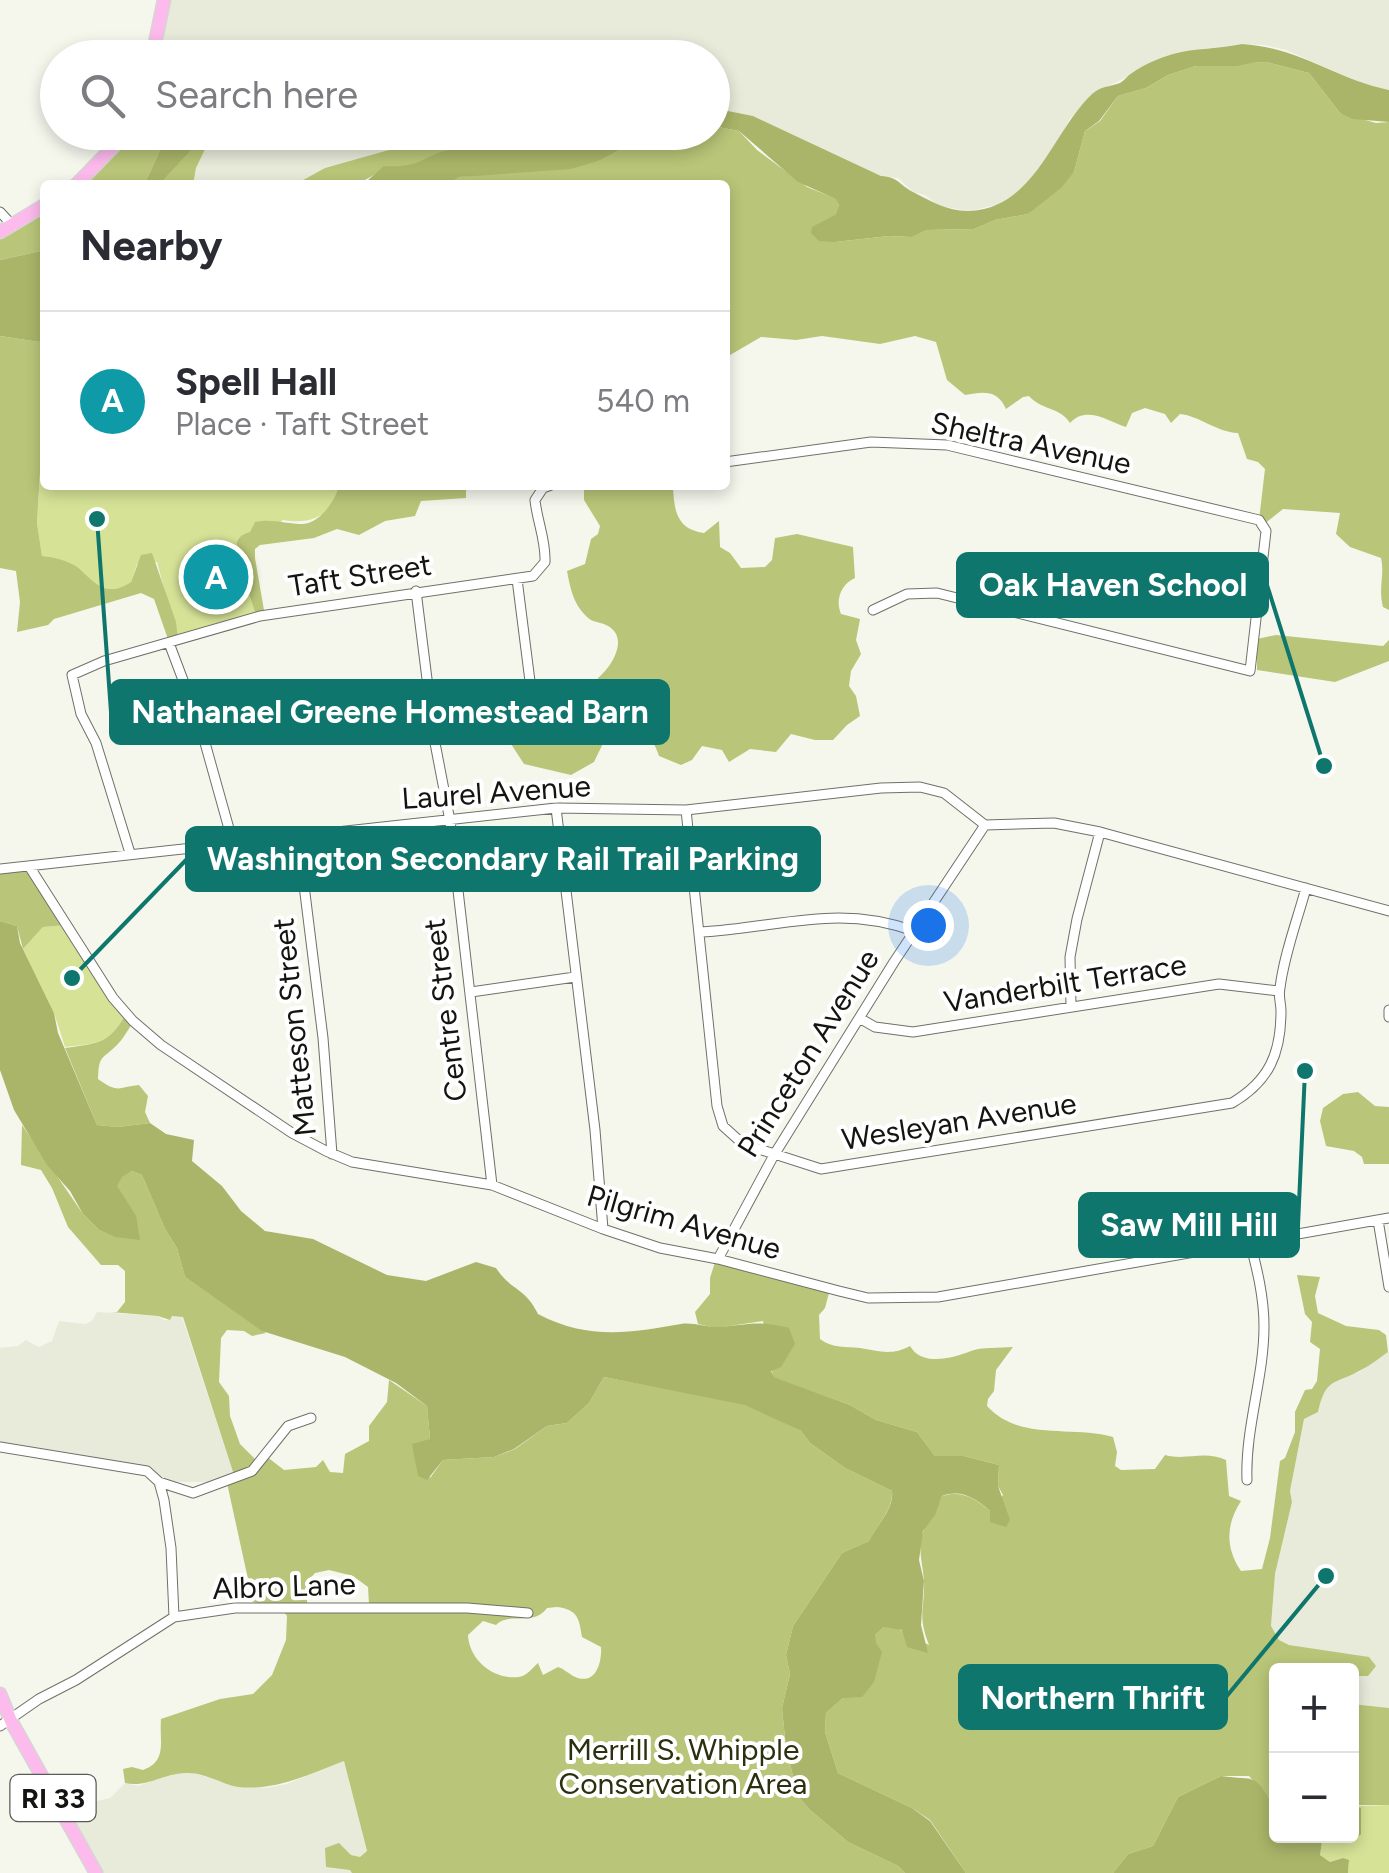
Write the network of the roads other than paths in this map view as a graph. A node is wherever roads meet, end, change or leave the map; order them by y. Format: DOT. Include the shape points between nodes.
graph roads {
  1 [pos="164,0"];
  2 [pos="156,40"];
  3 [pos="110,150"];
  4 [pos="81,180"];
  5 [pos="40,208"];
  6 [pos="0,212"];
  7 [pos="6,229"];
  8 [pos="730,461"];
  9 [pos="544,490"];
  10 [pos="517,579"];
  11 [pos="416,591"];
  12 [pos="873,610"];
  13 [pos="169,643"];
  14 [pos="532,697"];
  15 [pos="556,808"];
  16 [pos="686,810"];
  17 [pos="450,820"];
  18 [pos="985,825"];
  19 [pos="1100,832"];
  20 [pos="298,836"];
  21 [pos="233,842"];
  22 [pos="130,853"];
  23 [pos="28,866"];
  24 [pos="0,869"];
  25 [pos="1306,888"];
  26 [pos="1389,911"];
  27 [pos="701,932"];
  28 [pos="914,932"];
  29 [pos="575,976"];
  30 [pos="1279,991"];
  31 [pos="471,992"];
  32 [pos="1071,1006"];
  33 [pos="861,1020"];
  34 [pos="332,1154"];
  35 [pos="774,1155"];
  36 [pos="492,1185"];
  37 [pos="1384,1219"];
  38 [pos="602,1229"];
  39 [pos="1250,1242"];
  40 [pos="718,1259"];
  41 [pos="1389,1288"];
  42 [pos="311,1418"];
  43 [pos="0,1447"];
  44 [pos="1247,1480"];
  45 [pos="159,1482"];
  46 [pos="528,1612"];
  47 [pos="174,1617"];
  48 [pos="0,1694"];
  49 [pos="6,1724"];
  50 [pos="96,1873"];
  1 -- 2 [label="main road"];
  3 -- 4 [label="main road"];
  5 -- 7 [label="main road"];
  6 -- 7 [label="street"];
  8 -- 12 [label="street, Sheltra Avenue" via="871,442 947,446 1259,520 1266,531 1250,671 937,592 908,594"];
  9 -- 10 [label="street, Taft Street" via="535,500 545,562 533,576"];
  10 -- 11 [label="street, Taft Street"];
  10 -- 14 [label="street"];
  11 -- 13 [label="street, Taft Street" via="260,616"];
  11 -- 17 [label="street, Centre Street"];
  13 -- 21 [label="street"];
  13 -- 22 [label="street, Taft Street" via="72,675"];
  15 -- 16 [label="street, Laurel Avenue"];
  15 -- 17 [label="street, Laurel Avenue"];
  15 -- 29 [label="street"];
  16 -- 18 [label="street, Laurel Avenue" via="920,787 944,793"];
  16 -- 27 [label="street, Wesleyan Avenue"];
  17 -- 20 [label="street, Laurel Avenue"];
  17 -- 31 [label="street, Centre Street"];
  18 -- 19 [label="street" via="1054,822"];
  18 -- 28 [label="street, Princeton Avenue"];
  19 -- 25 [label="street"];
  19 -- 32 [label="street" via="1074,938"];
  20 -- 21 [label="street, Laurel Avenue"];
  20 -- 34 [label="street, Matteson Street"];
  21 -- 22 [label="street, Laurel Avenue"];
  22 -- 23 [label="street, Laurel Avenue"];
  23 -- 24 [label="street, Laurel Avenue"];
  23 -- 34 [label="street, Pilgrim Avenue" via="133,1022"];
  25 -- 26 [label="street"];
  25 -- 30 [label="street, Wesleyan Avenue"];
  27 -- 28 [label="street" via="847,915"];
  27 -- 35 [label="street, Wesleyan Avenue" via="720,1116 743,1144"];
  28 -- 33 [label="street, Princeton Avenue"];
  29 -- 31 [label="street"];
  29 -- 38 [label="street"];
  30 -- 32 [label="street, Vanderbilt Terrace" via="1219,984"];
  30 -- 35 [label="street, Wesleyan Avenue" via="1272,1066 1254,1090 1232,1103 820,1168"];
  31 -- 36 [label="street, Centre Street"];
  32 -- 33 [label="street, Vanderbilt Terrace" via="913,1032"];
  33 -- 35 [label="street, Princeton Avenue"];
  34 -- 36 [label="street, Pilgrim Avenue"];
  35 -- 40 [label="street, Princeton Avenue"];
  36 -- 38 [label="street, Pilgrim Avenue"];
  37 -- 39 [label="street, Pilgrim Avenue"];
  37 -- 41 [label="street"];
  38 -- 40 [label="street, Pilgrim Avenue"];
  39 -- 40 [label="street, Pilgrim Avenue" via="953,1295 896,1299 839,1292"];
  39 -- 44 [label="street" via="1264,1327"];
  42 -- 45 [label="street" via="288,1426 252,1471 193,1493"];
  43 -- 45 [label="street" via="147,1471"];
  45 -- 47 [label="street"];
  46 -- 47 [label="street, Albro Lane" via="235,1608"];
  47 -- 49 [label="street, Albro Lane"];
  48 -- 49 [label="main road, RI 33"];
  49 -- 50 [label="main road, RI 33"];
}
